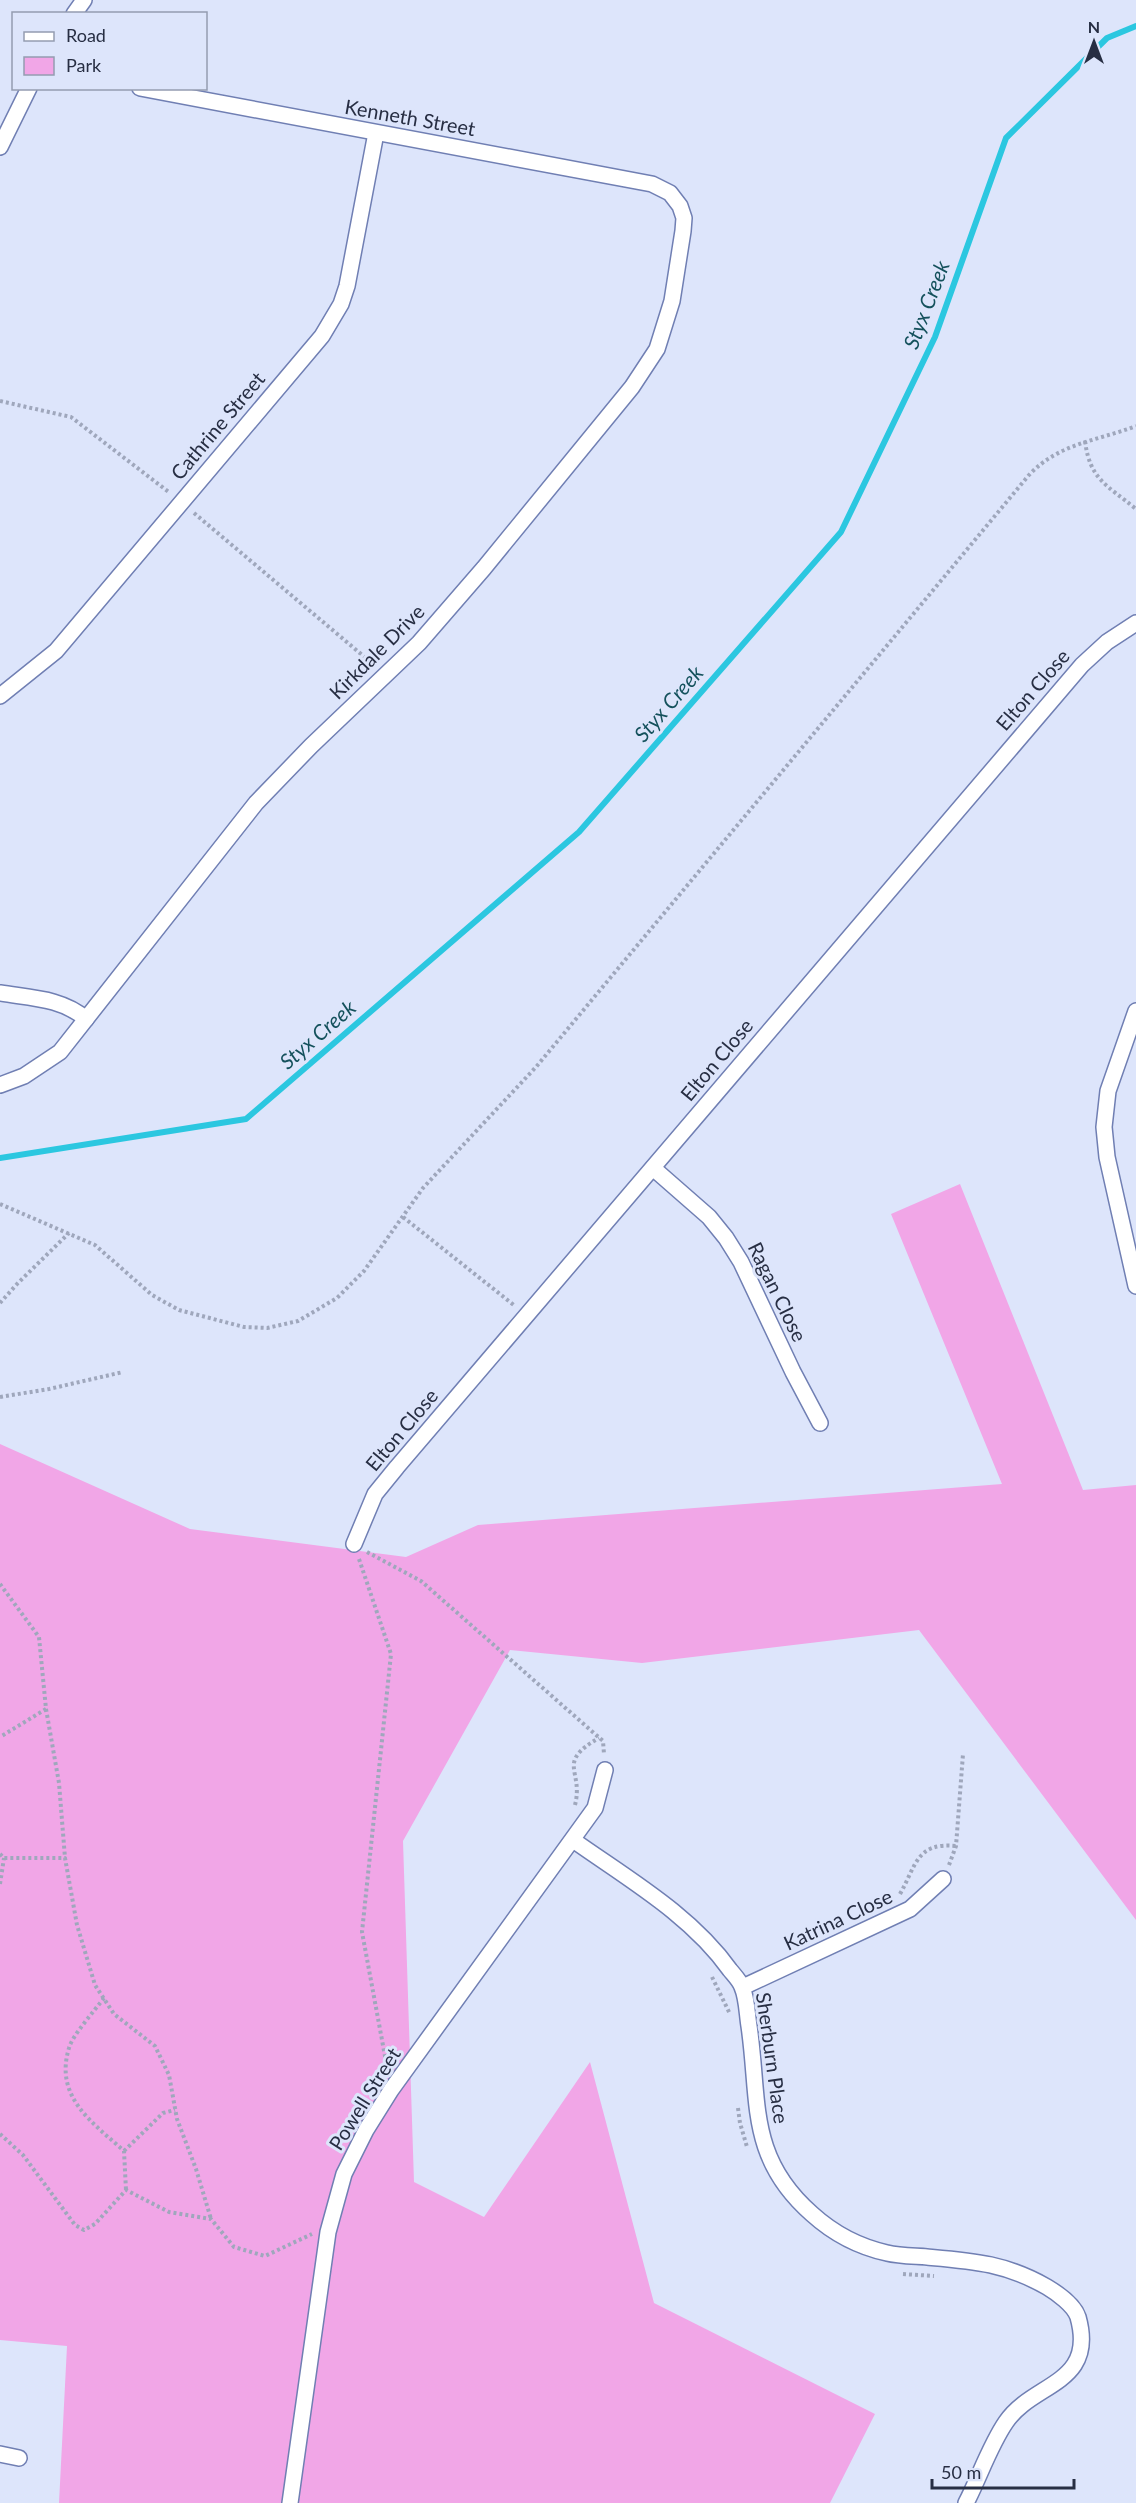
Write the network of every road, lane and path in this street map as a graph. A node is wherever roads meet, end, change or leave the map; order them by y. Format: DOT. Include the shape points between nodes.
graph roads {
  1 [pos="27,90"];
  2 [pos="150,90"];
  3 [pos="376,134"];
  4 [pos="0,147"];
  5 [pos="670,193"];
  6 [pos="0,401"];
  7 [pos="1136,426"];
  8 [pos="1085,441"];
  9 [pos="182,502"];
  10 [pos="1136,508"];
  11 [pos="1136,622"];
  12 [pos="386,675"];
  13 [pos="0,696"];
  14 [pos="0,993"];
  15 [pos="1136,1011"];
  16 [pos="86,1019"];
  17 [pos="0,1085"];
  18 [pos="653,1168"];
  19 [pos="0,1204"];
  20 [pos="403,1217"];
  21 [pos="69,1233"];
  22 [pos="1136,1286"];
  23 [pos="0,1304"];
  24 [pos="515,1306"];
  25 [pos="123,1372"];
  26 [pos="0,1397"];
  27 [pos="820,1423"];
  28 [pos="354,1544"];
  29 [pos="0,1584"];
  30 [pos="46,1709"];
  31 [pos="0,1737"];
  32 [pos="599,1738"];
  33 [pos="963,1754"];
  34 [pos="605,1770"];
  35 [pos="572,1809"];
  36 [pos="573,1840"];
  37 [pos="956,1846"];
  38 [pos="0,1854"];
  39 [pos="4,1858"];
  40 [pos="65,1858"];
  41 [pos="943,1879"];
  42 [pos="0,1884"];
  43 [pos="894,1900"];
  44 [pos="742,1987"];
  45 [pos="104,1998"];
  46 [pos="391,2090"];
  47 [pos="175,2109"];
  48 [pos="0,2134"];
  49 [pos="124,2151"];
  50 [pos="126,2190"];
  51 [pos="211,2219"];
  52 [pos="328,2232"];
  53 [pos="0,2454"];
  54 [pos="19,2458"];
  55 [pos="290,2503"];
  56 [pos="966,2503"];
  1 -- 4 [label="street"];
  2 -- 3 [label="street, Kenneth Street"];
  3 -- 5 [label="street, Kenneth Street" via="626,178"];
  3 -- 9 [label="street, Cathrine Street" via="341,304 322,336"];
  5 -- 12 [label="street, Kirkdale Drive" via="680,206 683,231 672,301 657,349 632,387 484,568"];
  6 -- 9 [label="path" via="71,417"];
  7 -- 8 [label="path"];
  8 -- 10 [label="path" via="1092,470"];
  8 -- 20 [label="path" via="1056,453 1029,475 536,1067 434,1175"];
  9 -- 12 [label="path"];
  9 -- 13 [label="street, Cathrine Street" via="56,651"];
  11 -- 18 [label="street, Elton Close" via="1082,665"];
  12 -- 16 [label="street, Kirkdale Drive" via="310,746 256,804"];
  14 -- 16 [label="street" via="57,1002"];
  15 -- 22 [label="street" via="1108,1091 1104,1127"];
  16 -- 17 [label="street, Kirkdale Drive" via="60,1052 24,1076"];
  18 -- 27 [label="street, Ragan Close" via="709,1217 741,1262"];
  18 -- 28 [label="street, Elton Close" via="375,1494"];
  19 -- 21 [label="path"];
  20 -- 21 [label="path" via="364,1271 337,1298 298,1321 267,1328 244,1328 168,1305 100,1248"];
  20 -- 24 [label="path"];
  21 -- 23 [label="path"];
  25 -- 26 [label="path"];
  28 -- 32 [label="path" via="421,1581"];
  28 -- 46 [label="path" via="392,1654 362,1932"];
  29 -- 30 [label="path" via="39,1637"];
  30 -- 31 [label="path"];
  30 -- 40 [label="path" via="59,1783"];
  32 -- 34 [label="path" via="603,1741"];
  32 -- 35 [label="path" via="581,1748 574,1761 577,1790"];
  33 -- 37 [label="path"];
  34 -- 36 [label="street, Powell Street" via="595,1808"];
  36 -- 44 [label="street, Sherburn Place" via="687,1921 718,1953"];
  36 -- 46 [label="street, Powell Street"];
  37 -- 41 [label="path"];
  37 -- 43 [label="path" via="933,1846 925,1851"];
  38 -- 39 [label="path"];
  39 -- 40 [label="path"];
  39 -- 42 [label="path"];
  40 -- 45 [label="path" via="77,1925 95,1985"];
  41 -- 44 [label="street, Katrina Close" via="910,1909"];
  44 -- 56 [label="street, Sherburn Place" via="765,2150 786,2186 812,2215 847,2239 888,2254 993,2263 1020,2273 1059,2294 1078,2315 1082,2343 1072,2370 1046,2391 1024,2401 1005,2423"];
  45 -- 47 [label="path" via="114,2014 155,2046 169,2075"];
  45 -- 49 [label="path" via="69,2047 65,2080 80,2111"];
  46 -- 52 [label="street, Powell Street" via="344,2174"];
  47 -- 49 [label="path" via="163,2113"];
  47 -- 51 [label="path"];
  48 -- 50 [label="path" via="23,2155 75,2225 84,2230 95,2224"];
  49 -- 50 [label="path"];
  50 -- 51 [label="path" via="169,2212"];
  51 -- 52 [label="path" via="234,2247 265,2256 318,2232"];
  52 -- 55 [label="street, Powell Street"];
  53 -- 54 [label="street"];
}
